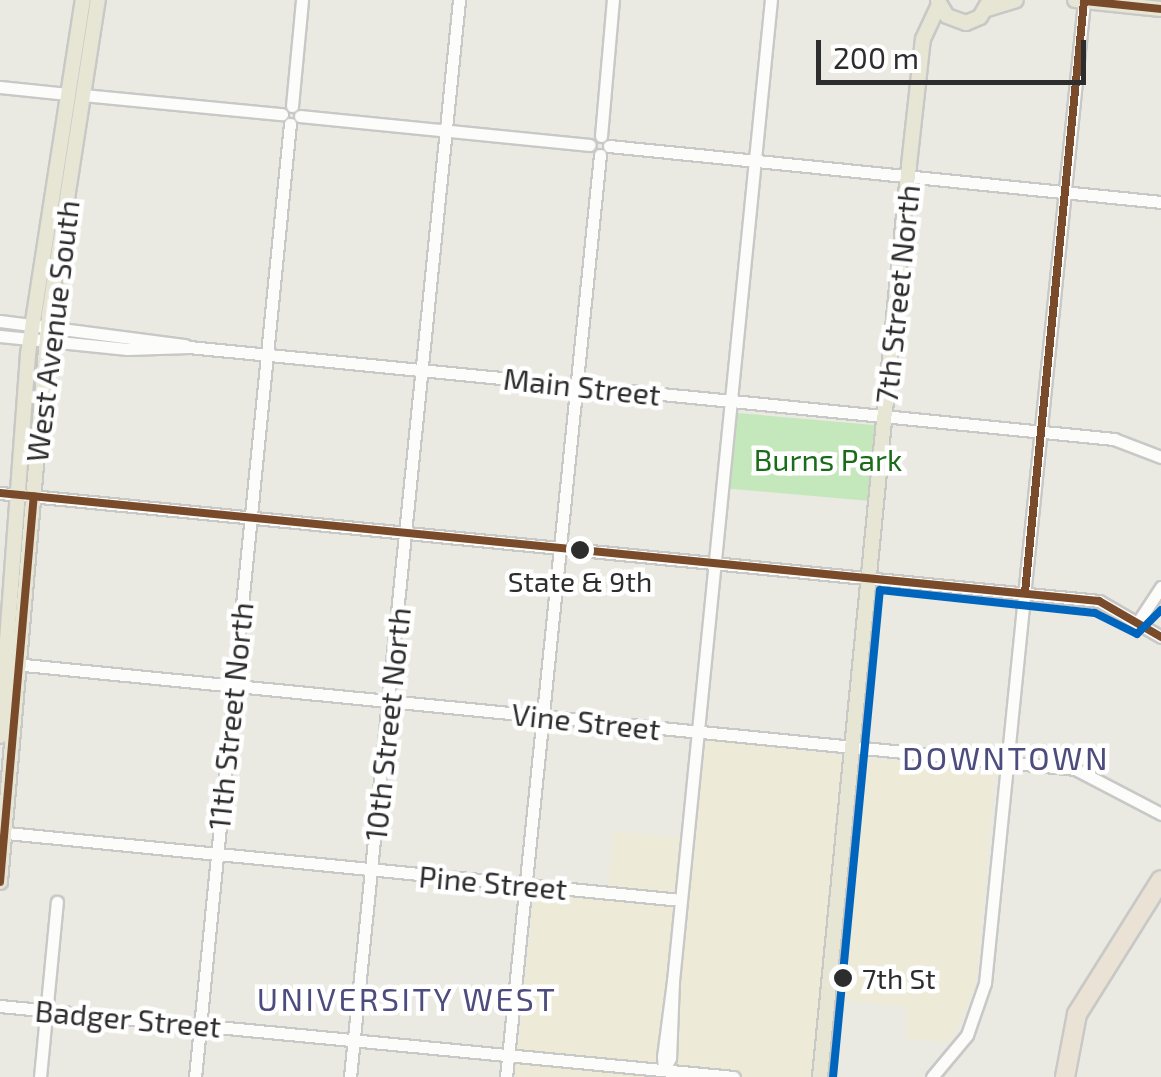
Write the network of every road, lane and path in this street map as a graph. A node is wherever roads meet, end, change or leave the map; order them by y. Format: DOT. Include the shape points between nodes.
graph roads {
  1 [pos="82,0"];
  2 [pos="98,0"];
  3 [pos="302,0"];
  4 [pos="459,0"];
  5 [pos="613,0"];
  6 [pos="770,0"];
  7 [pos="1016,0"];
  8 [pos="1075,0"];
  9 [pos="938,1"];
  10 [pos="1084,1"];
  11 [pos="1145,4"];
  12 [pos="988,5"];
  13 [pos="1161,9"];
  14 [pos="955,22"];
  15 [pos="924,48"];
  16 [pos="0,86"];
  17 [pos="75,94"];
  18 [pos="291,115"];
  19 [pos="446,130"];
  20 [pos="600,146"];
  21 [pos="754,161"];
  22 [pos="908,177"];
  23 [pos="1064,192"];
  24 [pos="1161,202"];
  25 [pos="0,321"];
  26 [pos="39,333"];
  27 [pos="0,336"];
  28 [pos="266,354"];
  29 [pos="421,370"];
  30 [pos="576,386"];
  31 [pos="730,402"];
  32 [pos="885,417"];
  33 [pos="1040,432"];
  34 [pos="1161,457"];
  35 [pos="0,493"];
  36 [pos="18,495"];
  37 [pos="34,496"];
  38 [pos="249,516"];
  39 [pos="407,532"];
  40 [pos="561,547"];
  41 [pos="714,562"];
  42 [pos="869,576"];
  43 [pos="1161,587"];
  44 [pos="1025,592"];
  45 [pos="1138,622"];
  46 [pos="1161,636"];
  47 [pos="9,663"];
  48 [pos="234,686"];
  49 [pos="389,701"];
  50 [pos="544,716"];
  51 [pos="698,732"];
  52 [pos="0,736"];
  53 [pos="851,746"];
  54 [pos="1008,762"];
  55 [pos="1161,814"];
  56 [pos="7,833"];
  57 [pos="216,854"];
  58 [pos="372,870"];
  59 [pos="1161,880"];
  60 [pos="0,882"];
  61 [pos="526,884"];
  62 [pos="680,900"];
  63 [pos="56,902"];
  64 [pos="0,1006"];
  65 [pos="45,1010"];
  66 [pos="202,1025"];
  67 [pos="354,1039"];
  68 [pos="508,1055"];
  69 [pos="664,1075"];
  70 [pos="40,1077"];
  71 [pos="196,1077"];
  72 [pos="350,1077"];
  73 [pos="506,1077"];
  74 [pos="734,1077"];
  75 [pos="820,1077"];
  76 [pos="932,1077"];
  77 [pos="1065,1077"];
  1 -- 17 [label="main road, West Avenue South"];
  2 -- 17 [label="main road, West Avenue South"];
  3 -- 18 [label="street, 11th Street North"];
  4 -- 19 [label="street, 10th Street North"];
  5 -- 20 [label="street"];
  6 -- 21 [label="street"];
  7 -- 12 [label="main road"];
  8 -- 10 [label="main road"];
  9 -- 14 [label="main road"];
  9 -- 15 [label="main road, 7th Street North"];
  10 -- 11 [label="main road"];
  10 -- 23 [label="street"];
  11 -- 13 [label="main road"];
  12 -- 14 [label="main road" via="971,22"];
  14 -- 15 [label="main road" via="940,26"];
  15 -- 22 [label="main road, 7th Street North"];
  16 -- 17 [label="street"];
  17 -- 18 [label="street"];
  17 -- 26 [label="main road, West Avenue South"];
  18 -- 19 [label="street"];
  18 -- 28 [label="street, 11th Street North"];
  19 -- 20 [label="street"];
  19 -- 29 [label="street, 10th Street North"];
  20 -- 21 [label="street"];
  20 -- 30 [label="street"];
  21 -- 22 [label="street"];
  21 -- 31 [label="street"];
  22 -- 23 [label="street"];
  22 -- 32 [label="main road, 7th Street North"];
  23 -- 24 [label="street"];
  23 -- 33 [label="street"];
  25 -- 26 [label="street"];
  26 -- 27 [label="street"];
  26 -- 28 [label="street, Main Street"];
  26 -- 36 [label="main road"];
  26 -- 37 [label="main road, West Avenue South"];
  28 -- 29 [label="street, Main Street"];
  28 -- 38 [label="street, 11th Street North"];
  29 -- 30 [label="street, Main Street"];
  29 -- 39 [label="street, 10th Street North"];
  30 -- 31 [label="street, Main Street"];
  30 -- 40 [label="street"];
  31 -- 32 [label="street, Main Street"];
  31 -- 41 [label="street"];
  32 -- 33 [label="street, Main Street"];
  32 -- 42 [label="main road, 7th Street North"];
  33 -- 34 [label="street, Main Street" via="1127,440"];
  33 -- 44 [label="street"];
  35 -- 36 [label="street"];
  36 -- 37 [label="street"];
  36 -- 47 [label="main road"];
  37 -- 38 [label="street"];
  37 -- 47 [label="main road, West Avenue South"];
  38 -- 39 [label="street"];
  38 -- 48 [label="street, 11th Street North"];
  39 -- 40 [label="street"];
  39 -- 49 [label="street, 10th Street North"];
  40 -- 41 [label="street"];
  40 -- 50 [label="street"];
  41 -- 42 [label="street"];
  41 -- 51 [label="street"];
  42 -- 44 [label="street"];
  42 -- 53 [label="main road, 7th Street North"];
  43 -- 45 [label="street"];
  44 -- 45 [label="street" via="1106,602"];
  44 -- 54 [label="street"];
  45 -- 46 [label="street"];
  47 -- 48 [label="street, Vine Street"];
  47 -- 52 [label="main road"];
  47 -- 56 [label="main road"];
  48 -- 49 [label="street, Vine Street"];
  48 -- 57 [label="street, 11th Street North"];
  49 -- 50 [label="street, Vine Street"];
  49 -- 58 [label="street, 10th Street North"];
  50 -- 51 [label="street, Vine Street"];
  50 -- 61 [label="street"];
  51 -- 53 [label="street, Vine Street"];
  51 -- 62 [label="street"];
  53 -- 54 [label="street, Vine Street"];
  53 -- 75 [label="main road, 7th Street North"];
  54 -- 55 [label="street, Vine Street" via="1085,771"];
  54 -- 76 [label="street" via="983,994 966,1034"];
  56 -- 57 [label="street, Pine Street"];
  56 -- 60 [label="main road"];
  57 -- 58 [label="street, Pine Street"];
  57 -- 66 [label="street, 11th Street North"];
  58 -- 61 [label="street, Pine Street"];
  58 -- 67 [label="street, 10th Street North"];
  59 -- 77 [label="highway" via="1077,1014"];
  61 -- 62 [label="street, Pine Street"];
  61 -- 68 [label="street"];
  62 -- 69 [label="street"];
  63 -- 65 [label="street"];
  64 -- 65 [label="street, Badger Street"];
  65 -- 66 [label="street, Badger Street"];
  65 -- 70 [label="street"];
  66 -- 67 [label="street, Badger Street"];
  66 -- 71 [label="street, 11th Street North"];
  67 -- 68 [label="street, Badger Street"];
  67 -- 72 [label="street, 10th Street North"];
  68 -- 69 [label="street, Badger Street"];
  68 -- 73 [label="street"];
  69 -- 74 [label="street, Badger Street"];
}
